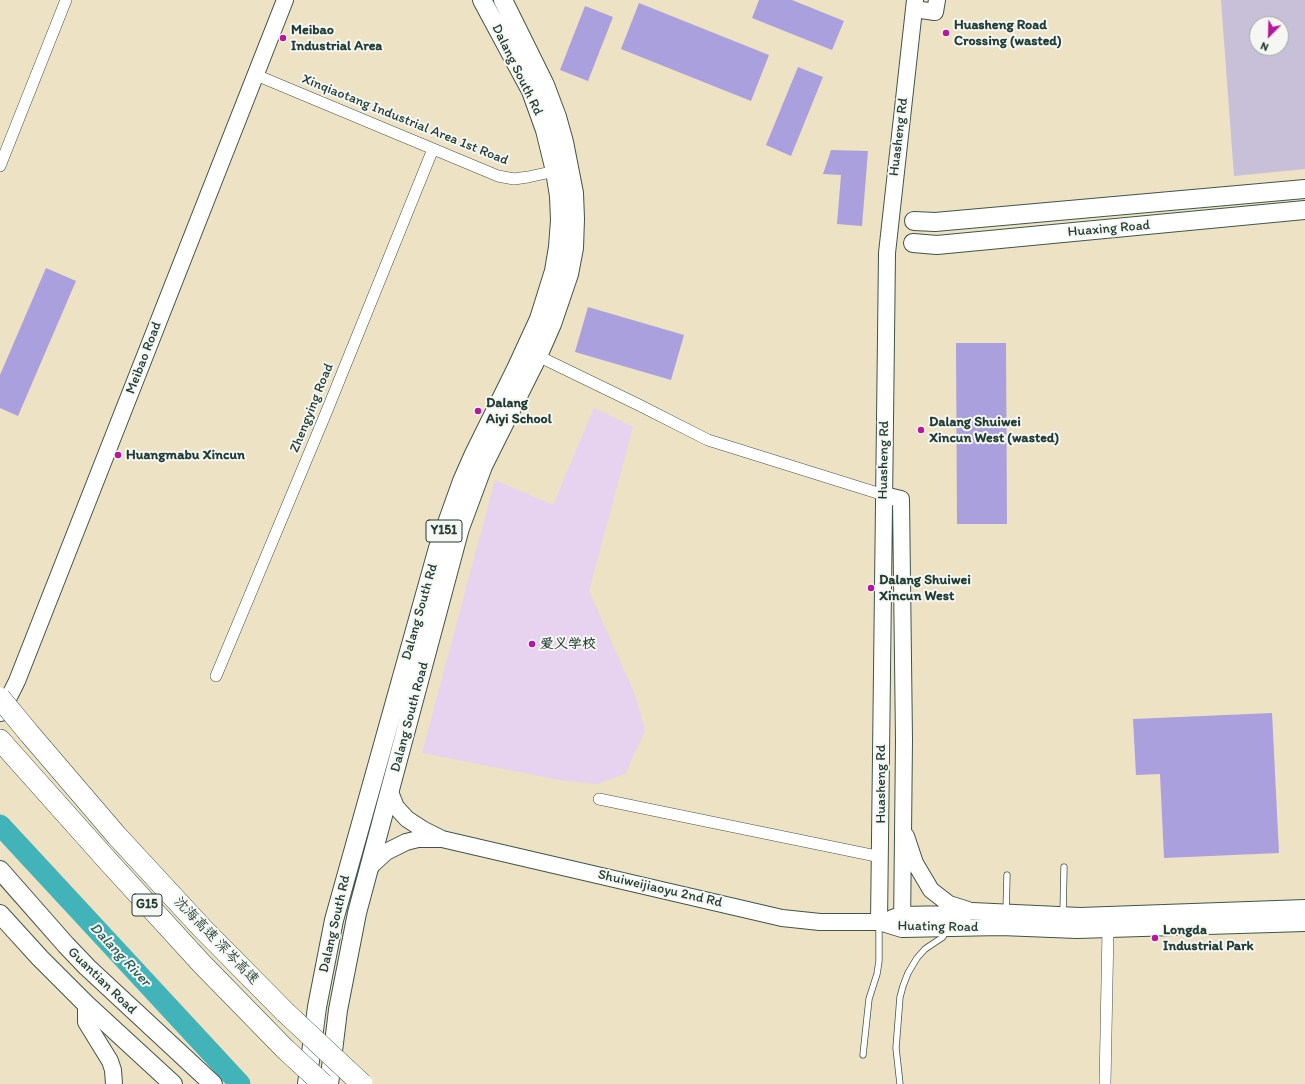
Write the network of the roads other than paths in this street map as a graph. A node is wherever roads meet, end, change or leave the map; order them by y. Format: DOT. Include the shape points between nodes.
graph roads {
  1 [pos="66,0"];
  2 [pos="285,0"];
  3 [pos="482,0"];
  4 [pos="503,0"];
  5 [pos="914,4"];
  6 [pos="936,6"];
  7 [pos="256,75"];
  8 [pos="433,149"];
  9 [pos="0,166"];
  10 [pos="563,170"];
  11 [pos="1305,189"];
  12 [pos="1305,210"];
  13 [pos="914,221"];
  14 [pos="913,243"];
  15 [pos="538,356"];
  16 [pos="884,494"];
  17 [pos="216,676"];
  18 [pos="0,698"];
  19 [pos="0,714"];
  20 [pos="0,740"];
  21 [pos="390,792"];
  22 [pos="599,799"];
  23 [pos="903,823"];
  24 [pos="442,839"];
  25 [pos="881,857"];
  26 [pos="1064,867"];
  27 [pos="0,870"];
  28 [pos="368,870"];
  29 [pos="1008,874"];
  30 [pos="25,899"];
  31 [pos="1305,908"];
  32 [pos="972,910"];
  33 [pos="1006,912"];
  34 [pos="1063,915"];
  35 [pos="2,917"];
  36 [pos="880,922"];
  37 [pos="901,922"];
  38 [pos="1305,923"];
  39 [pos="945,928"];
  40 [pos="1108,930"];
  41 [pos="331,938"];
  42 [pos="351,943"];
  43 [pos="86,1004"];
  44 [pos="863,1055"];
  45 [pos="114,1084"];
  46 [pos="173,1084"];
  47 [pos="213,1084"];
  48 [pos="307,1084"];
  49 [pos="323,1084"];
  50 [pos="329,1084"];
  51 [pos="362,1084"];
  52 [pos="900,1084"];
  53 [pos="1105,1084"];
  1 -- 9 [label="street"];
  2 -- 7 [label="main road, Meibao Road"];
  3 -- 10 [label="main road, Dalang South Rd / Y151" via="530,91 546,136"];
  4 -- 10 [label="main road, Dalang South Road / Y151" via="557,117"];
  5 -- 6 [label="main road"];
  5 -- 16 [label="main road, Huasheng Rd" via="887,253"];
  7 -- 8 [label="street, Xinqiaotang Industrial Area 1st Road"];
  7 -- 19 [label="main road, Meibao Road" via="17,681"];
  8 -- 10 [label="street, Xinqiaotang Industrial Area 1st Road" via="498,176 514,179"];
  8 -- 17 [label="street, Zhengying Road"];
  10 -- 15 [label="main road, Dalang South Road / Y151" via="574,193 573,254 562,297"];
  10 -- 41 [label="main road, Dalang South Rd / Y151" via="559,196 558,247 547,295 519,363 462,481 438,548"];
  11 -- 13 [label="main road, Huaxing Road" via="935,222"];
  12 -- 14 [label="main road, Huaxing Road" via="937,245"];
  13 -- 14 [label="main road"];
  15 -- 16 [label="street" via="708,440"];
  15 -- 21 [label="main road, Dalang South Road / Y151" via="483,466 462,522"];
  16 -- 23 [label="main road, Huasheng Rd" via="901,499"];
  16 -- 25 [label="main road, Huasheng Rd"];
  18 -- 51 [label="highway, 沈海高速 深岑高速 / G15, bridge" via="121,840 202,928 285,1012"];
  20 -- 49 [label="highway, 沈海高速 深岑高速 / G15, bridge" via="202,964"];
  21 -- 24 [label="main road" via="396,807 407,819"];
  21 -- 28 [label="main road, Dalang South Road / Y151"];
  22 -- 25 [label="street"];
  23 -- 32 [label="main road" via="915,863 931,890 949,904"];
  23 -- 37 [label="main road, Huasheng Rd"];
  24 -- 28 [label="main road" via="406,842 386,852"];
  24 -- 36 [label="main road, Shuiweijiaoyu 2nd Rd" via="782,918 820,922"];
  25 -- 36 [label="main road, Huasheng Rd"];
  26 -- 34 [label="lane"];
  27 -- 30 [label="main road, Guantian Road"];
  28 -- 42 [label="main road, Dalang South Road / Y151"];
  29 -- 33 [label="lane"];
  30 -- 35 [label="main road"];
  30 -- 47 [label="main road, Guantian Road" via="86,967"];
  31 -- 34 [label="main road, Huating Road"];
  32 -- 33 [label="main road, Huating Road"];
  32 -- 37 [label="main road, Huating Road"];
  33 -- 34 [label="main road, Huating Road"];
  35 -- 43 [label="main road, Guantian Road"];
  36 -- 37 [label="main road, Huating Road"];
  36 -- 44 [label="lane" via="879,961 869,999"];
  37 -- 39 [label="main road, Huating Road"];
  38 -- 40 [label="main road, Huating Road"];
  39 -- 40 [label="main road, Huating Road" via="1001,926"];
  39 -- 52 [label="lane" via="943,937 917,958 903,986 896,1048"];
  40 -- 53 [label="street"];
  41 -- 42 [label="main road"];
  41 -- 48 [label="main road, Dalang South Rd / Y151" via="317,1007"];
  42 -- 50 [label="main road, Dalang South Road / Y151" via="338,1010"];
  43 -- 45 [label="main road" via="86,1022 110,1061"];
  43 -- 46 [label="main road, Guantian Road"];
}
